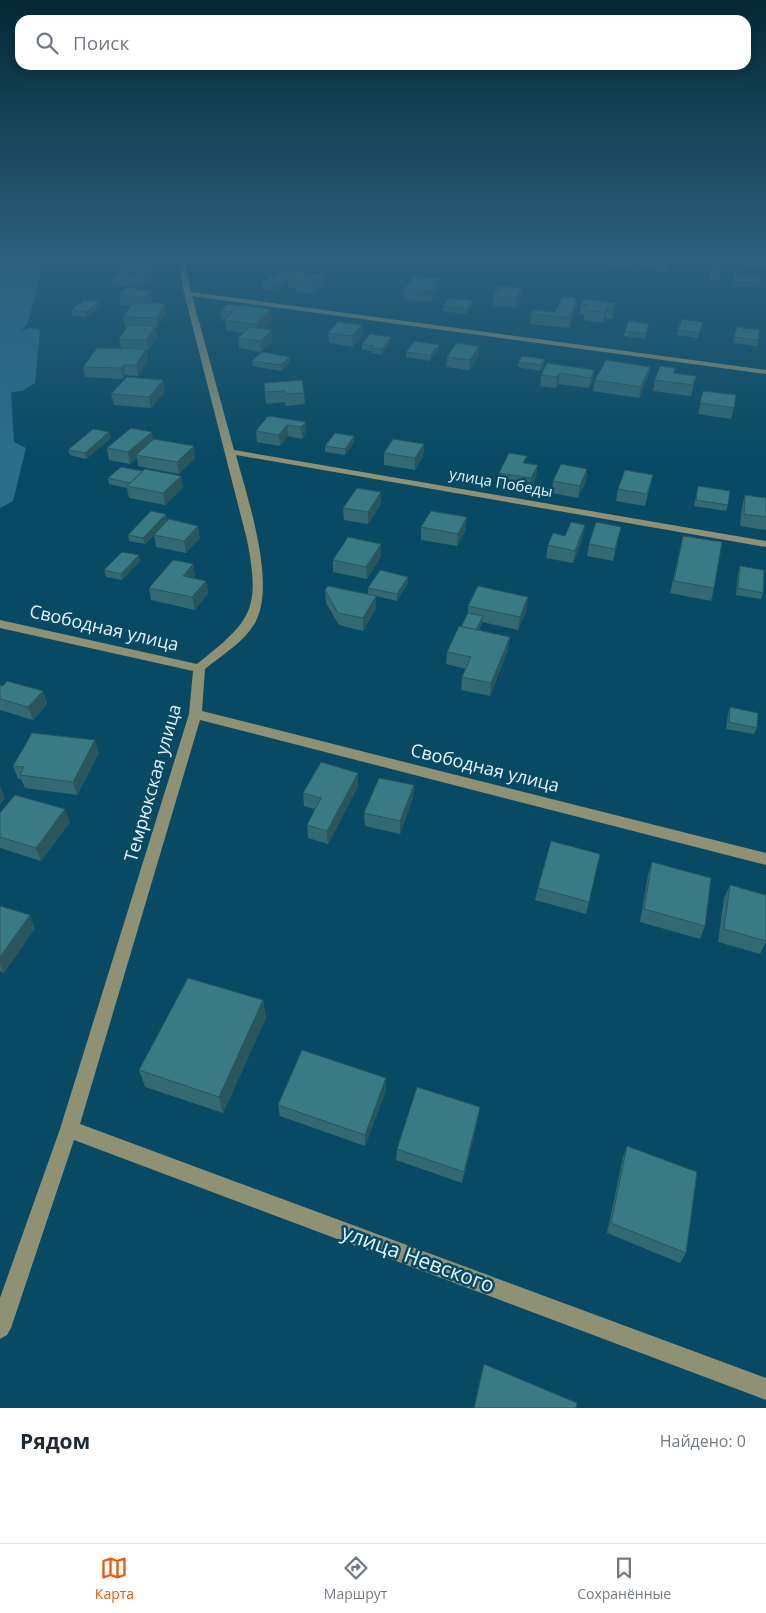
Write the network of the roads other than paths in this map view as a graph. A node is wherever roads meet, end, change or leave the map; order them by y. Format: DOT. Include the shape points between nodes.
graph roads {
  1 [pos="196,325"];
  2 [pos="419,325"];
  3 [pos="766,372"];
  4 [pos="231,452"];
  5 [pos="766,544"];
  6 [pos="0,624"];
  7 [pos="199,668"];
  8 [pos="195,714"];
  9 [pos="766,859"];
  10 [pos="69,1129"];
  11 [pos="0,1328"];
  12 [pos="766,1389"];
  1 -- 4 [label="street"];
  2 -- 3 [label="street"];
  4 -- 5 [label="street, улица Победы"];
  4 -- 7 [label="street" via="255,553 258,597 253,616 236,639"];
  6 -- 7 [label="street, Свободная улица"];
  7 -- 8 [label="street, Темрюкская улица"];
  8 -- 9 [label="street, Свободная улица"];
  8 -- 10 [label="street, Темрюкская улица"];
  10 -- 11 [label="street, Темрюкская улица"];
  10 -- 12 [label="street, улица Невского"];
}
